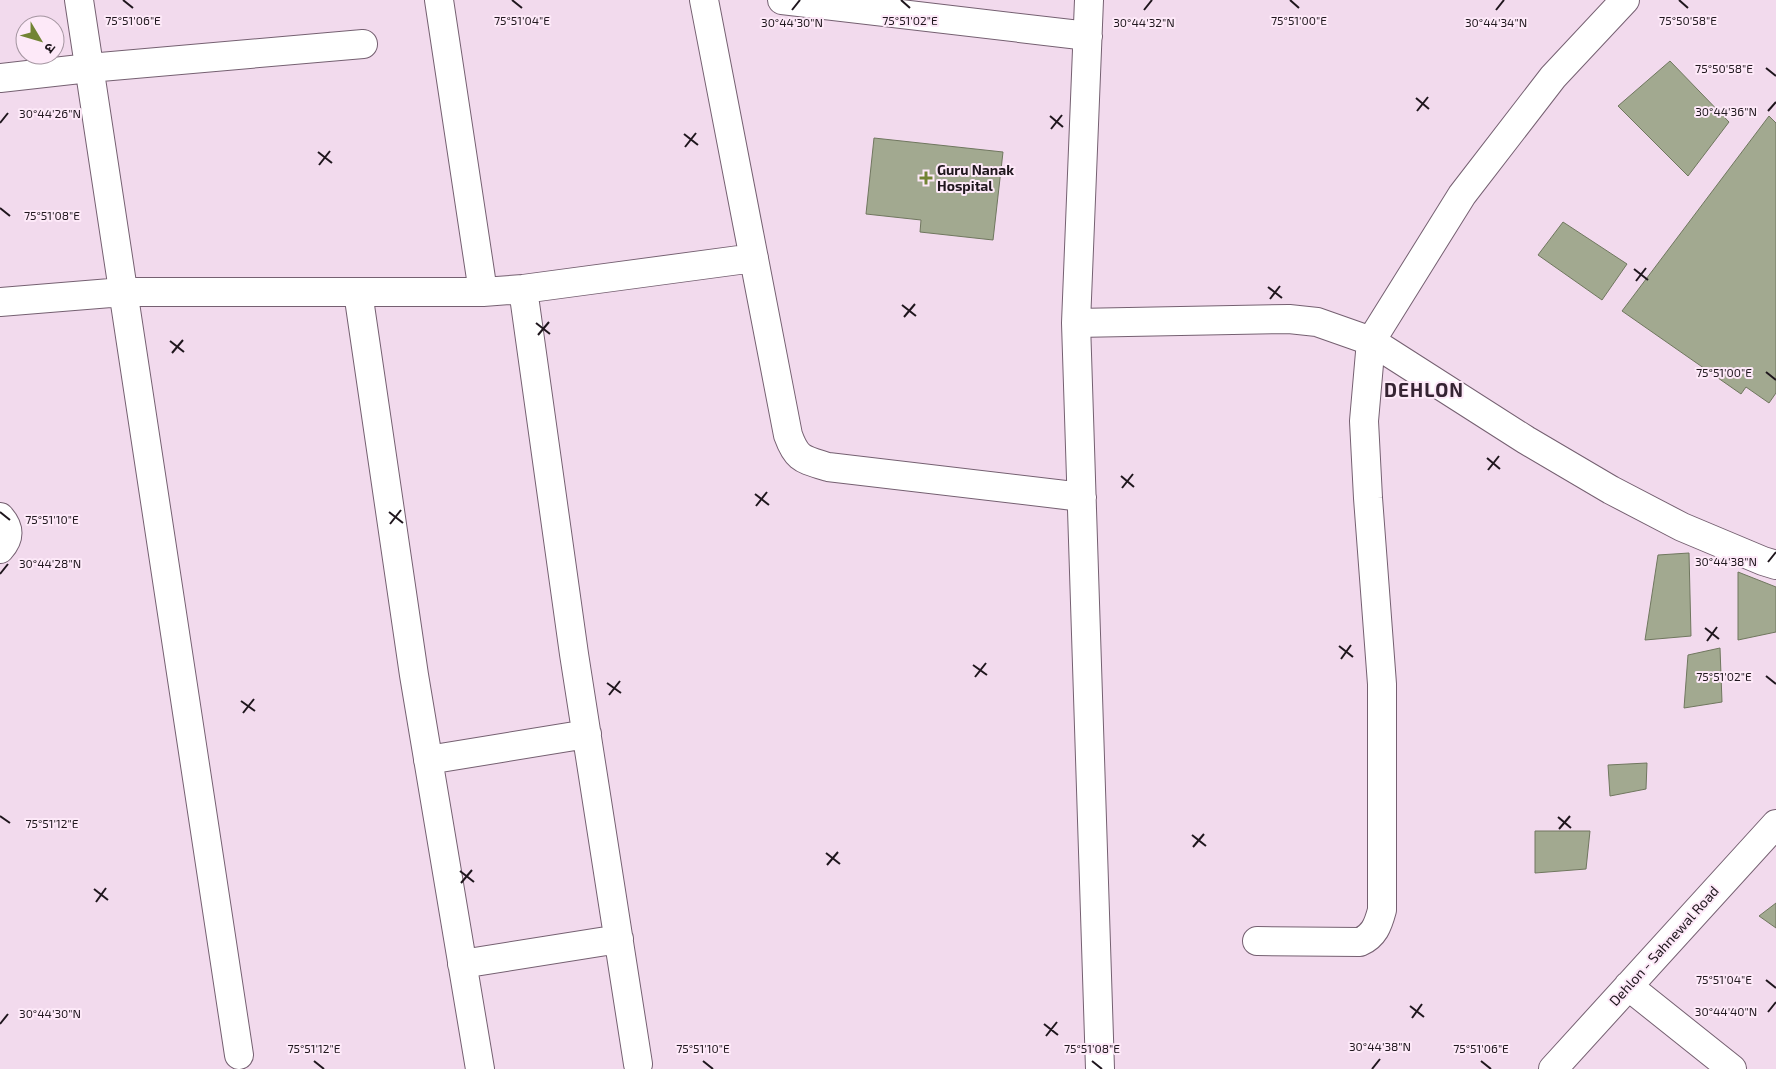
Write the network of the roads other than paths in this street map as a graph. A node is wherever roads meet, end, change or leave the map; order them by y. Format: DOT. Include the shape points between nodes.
graph roads {
  1 [pos="79,0"];
  2 [pos="440,0"];
  3 [pos="704,0"];
  4 [pos="782,0"];
  5 [pos="1089,0"];
  6 [pos="1625,0"];
  7 [pos="1088,36"];
  8 [pos="363,44"];
  9 [pos="89,68"];
  10 [pos="0,78"];
  11 [pos="754,258"];
  12 [pos="524,289"];
  13 [pos="123,292"];
  14 [pos="358,292"];
  15 [pos="483,292"];
  16 [pos="0,302"];
  17 [pos="1076,323"];
  18 [pos="1371,341"];
  19 [pos="1082,497"];
  20 [pos="0,517"];
  21 [pos="0,549"];
  22 [pos="1776,565"];
  23 [pos="587,734"];
  24 [pos="428,760"];
  25 [pos="1776,824"];
  26 [pos="619,939"];
  27 [pos="1256,941"];
  28 [pos="462,964"];
  29 [pos="1628,986"];
  30 [pos="239,1055"];
  31 [pos="638,1064"];
  32 [pos="480,1069"];
  33 [pos="1100,1069"];
  34 [pos="1552,1069"];
  35 [pos="1732,1069"];
  1 -- 9 [label="street"];
  2 -- 15 [label="street"];
  3 -- 11 [label="street"];
  4 -- 7 [label="street"];
  5 -- 7 [label="street"];
  6 -- 18 [label="street" via="1553,78 1462,195"];
  7 -- 17 [label="street"];
  8 -- 9 [label="street"];
  9 -- 10 [label="street"];
  9 -- 13 [label="street"];
  11 -- 12 [label="street"];
  11 -- 19 [label="street" via="788,435 799,456 828,467"];
  12 -- 15 [label="street"];
  12 -- 23 [label="street"];
  13 -- 14 [label="street"];
  13 -- 16 [label="street"];
  13 -- 30 [label="street"];
  14 -- 15 [label="street"];
  14 -- 24 [label="street"];
  17 -- 18 [label="street" via="1289,319 1317,322"];
  17 -- 19 [label="street"];
  18 -- 22 [label="street" via="1611,490 1682,527"];
  18 -- 27 [label="street" via="1364,421 1382,684 1382,910 1374,931 1360,942"];
  19 -- 33 [label="street"];
  20 -- 21 [label="street" via="8,528 8,537"];
  23 -- 24 [label="street"];
  23 -- 26 [label="street"];
  24 -- 28 [label="street"];
  25 -- 29 [label="street, Dehlon - Sahnewal Road"];
  26 -- 28 [label="street"];
  26 -- 31 [label="street"];
  28 -- 32 [label="street"];
  29 -- 34 [label="street, Dehlon - Sahnewal Road"];
  29 -- 35 [label="street"];
}
